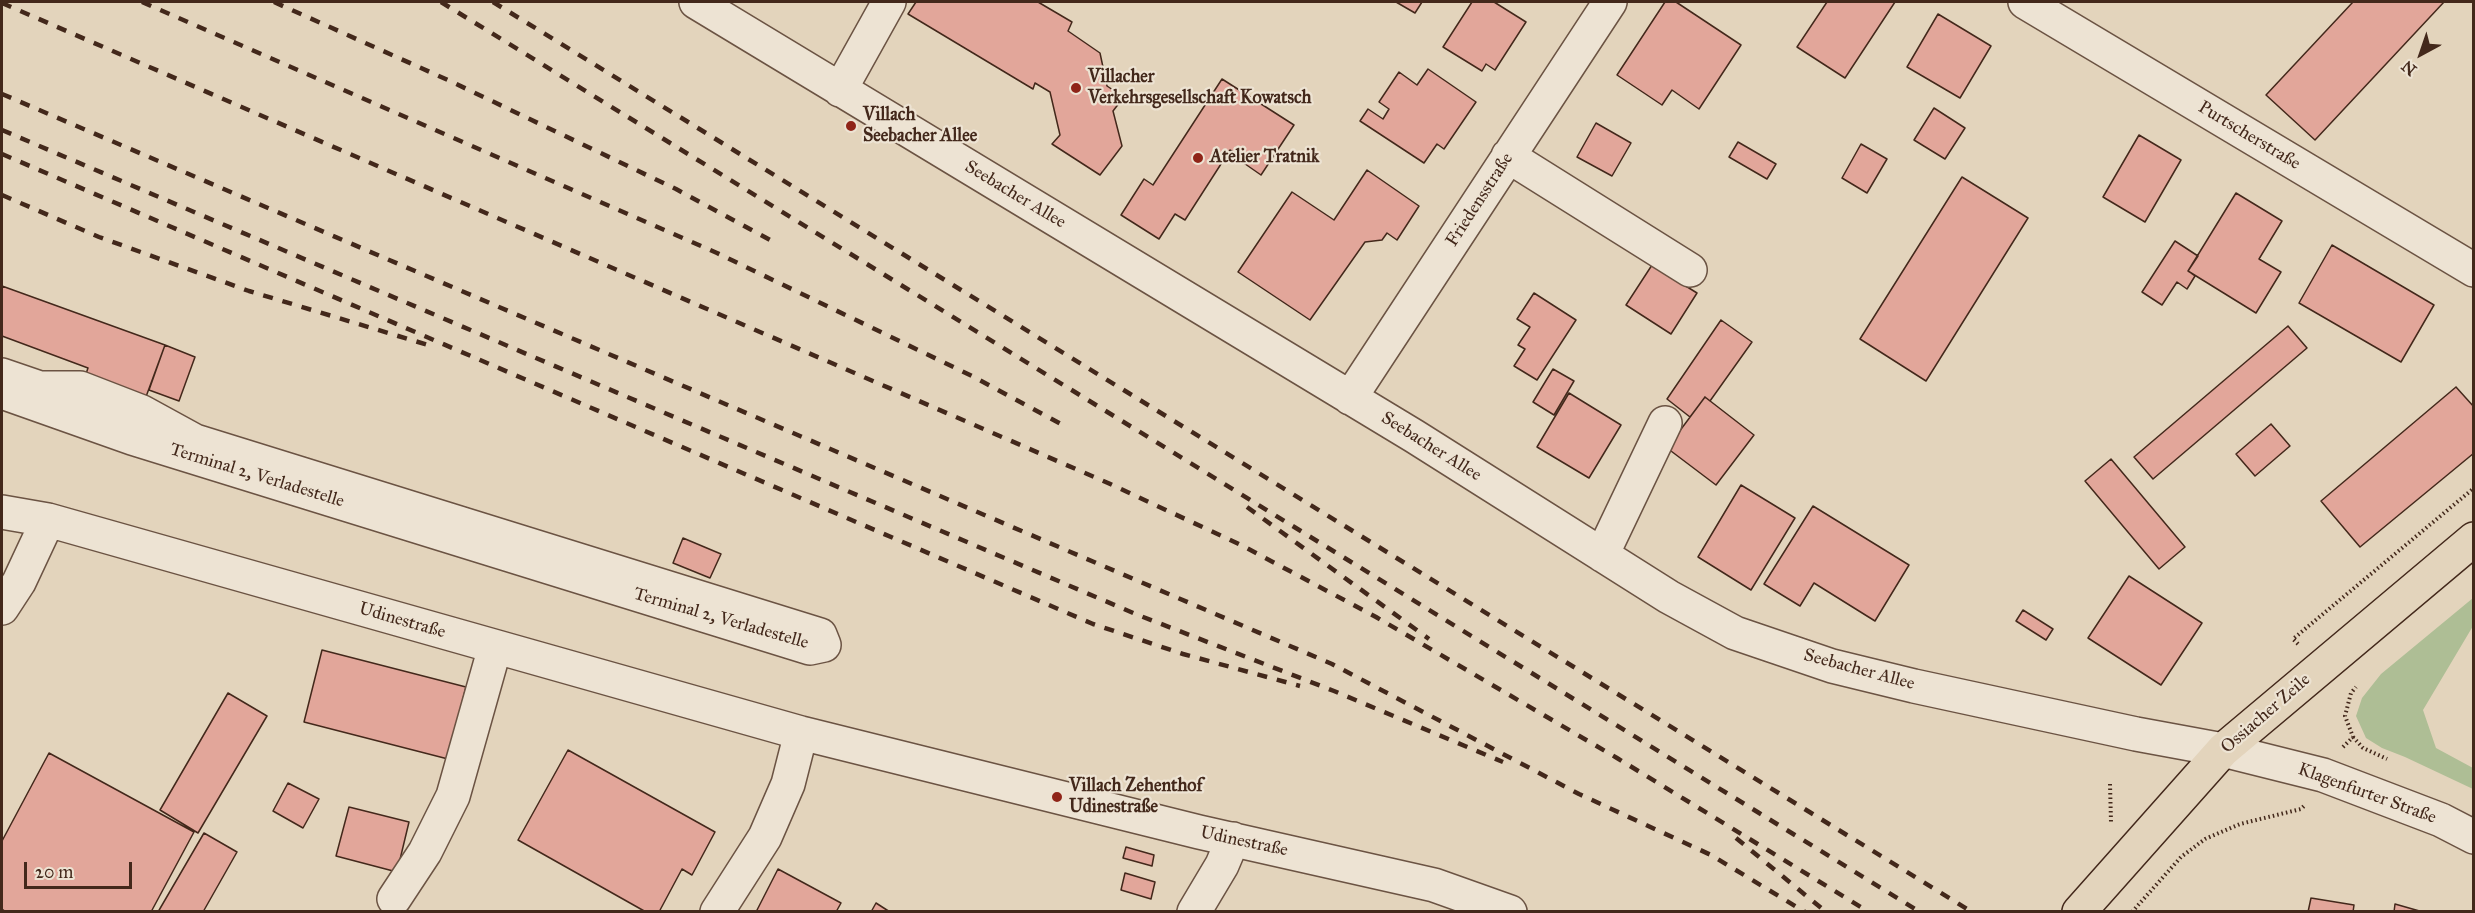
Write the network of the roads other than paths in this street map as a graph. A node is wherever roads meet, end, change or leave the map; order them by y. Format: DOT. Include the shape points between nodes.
graph roads {
  1 [pos="696,2"];
  2 [pos="889,2"];
  3 [pos="1610,2"];
  4 [pos="2025,2"];
  5 [pos="840,90"];
  6 [pos="1508,156"];
  7 [pos="1690,270"];
  8 [pos="2474,270"];
  9 [pos="2,361"];
  10 [pos="2,375"];
  11 [pos="80,388"];
  12 [pos="2,392"];
  13 [pos="1350,398"];
  14 [pos="1665,423"];
  15 [pos="2,512"];
  16 [pos="48,520"];
  17 [pos="2474,539"];
  18 [pos="1602,555"];
  19 [pos="2,608"];
  20 [pos="495,647"];
  21 [pos="801,733"];
  22 [pos="2223,750"];
  23 [pos="2474,837"];
  24 [pos="1233,839"];
  25 [pos="394,899"];
  26 [pos="717,912"];
  27 [pos="1194,912"];
  28 [pos="1510,912"];
  29 [pos="2079,912"];
  1 -- 5 [label="street, Seebacher Allee"];
  2 -- 5 [label="street"];
  3 -- 6 [label="street, Friedensstraße"];
  4 -- 8 [label="street, Purtscherstraße"];
  5 -- 13 [label="street, Seebacher Allee"];
  6 -- 7 [label="street"];
  6 -- 13 [label="street, Friedensstraße"];
  9 -- 11 [label="street, Terminal 2, Verladestelle"];
  10 -- 11 [label="street, Terminal 2, Verladestelle" via="40,388"];
  11 -- 12 [label="street, Terminal 2, Verladestelle" via="142,412 195,441 820,634 824,645 799,645 132,438"];
  13 -- 18 [label="street, Seebacher Allee"];
  14 -- 18 [label="street"];
  15 -- 16 [label="street, Udinestraße"];
  16 -- 19 [label="street" via="19,582"];
  16 -- 20 [label="street, Udinestraße"];
  17 -- 22 [label="main road, Ossiacher Zeile"];
  18 -- 22 [label="street, Seebacher Allee" via="1735,633 1832,666"];
  20 -- 21 [label="street, Udinestraße"];
  20 -- 25 [label="street" via="453,796 425,852"];
  21 -- 24 [label="street, Udinestraße"];
  21 -- 26 [label="street" via="788,784 765,837"];
  22 -- 23 [label="street, Klagenfurter Straße" via="2323,775 2441,820"];
  22 -- 29 [label="main road, Ossiacher Zeile"];
  24 -- 27 [label="street"];
  24 -- 28 [label="street, Udinestraße" via="1434,885"];
}
